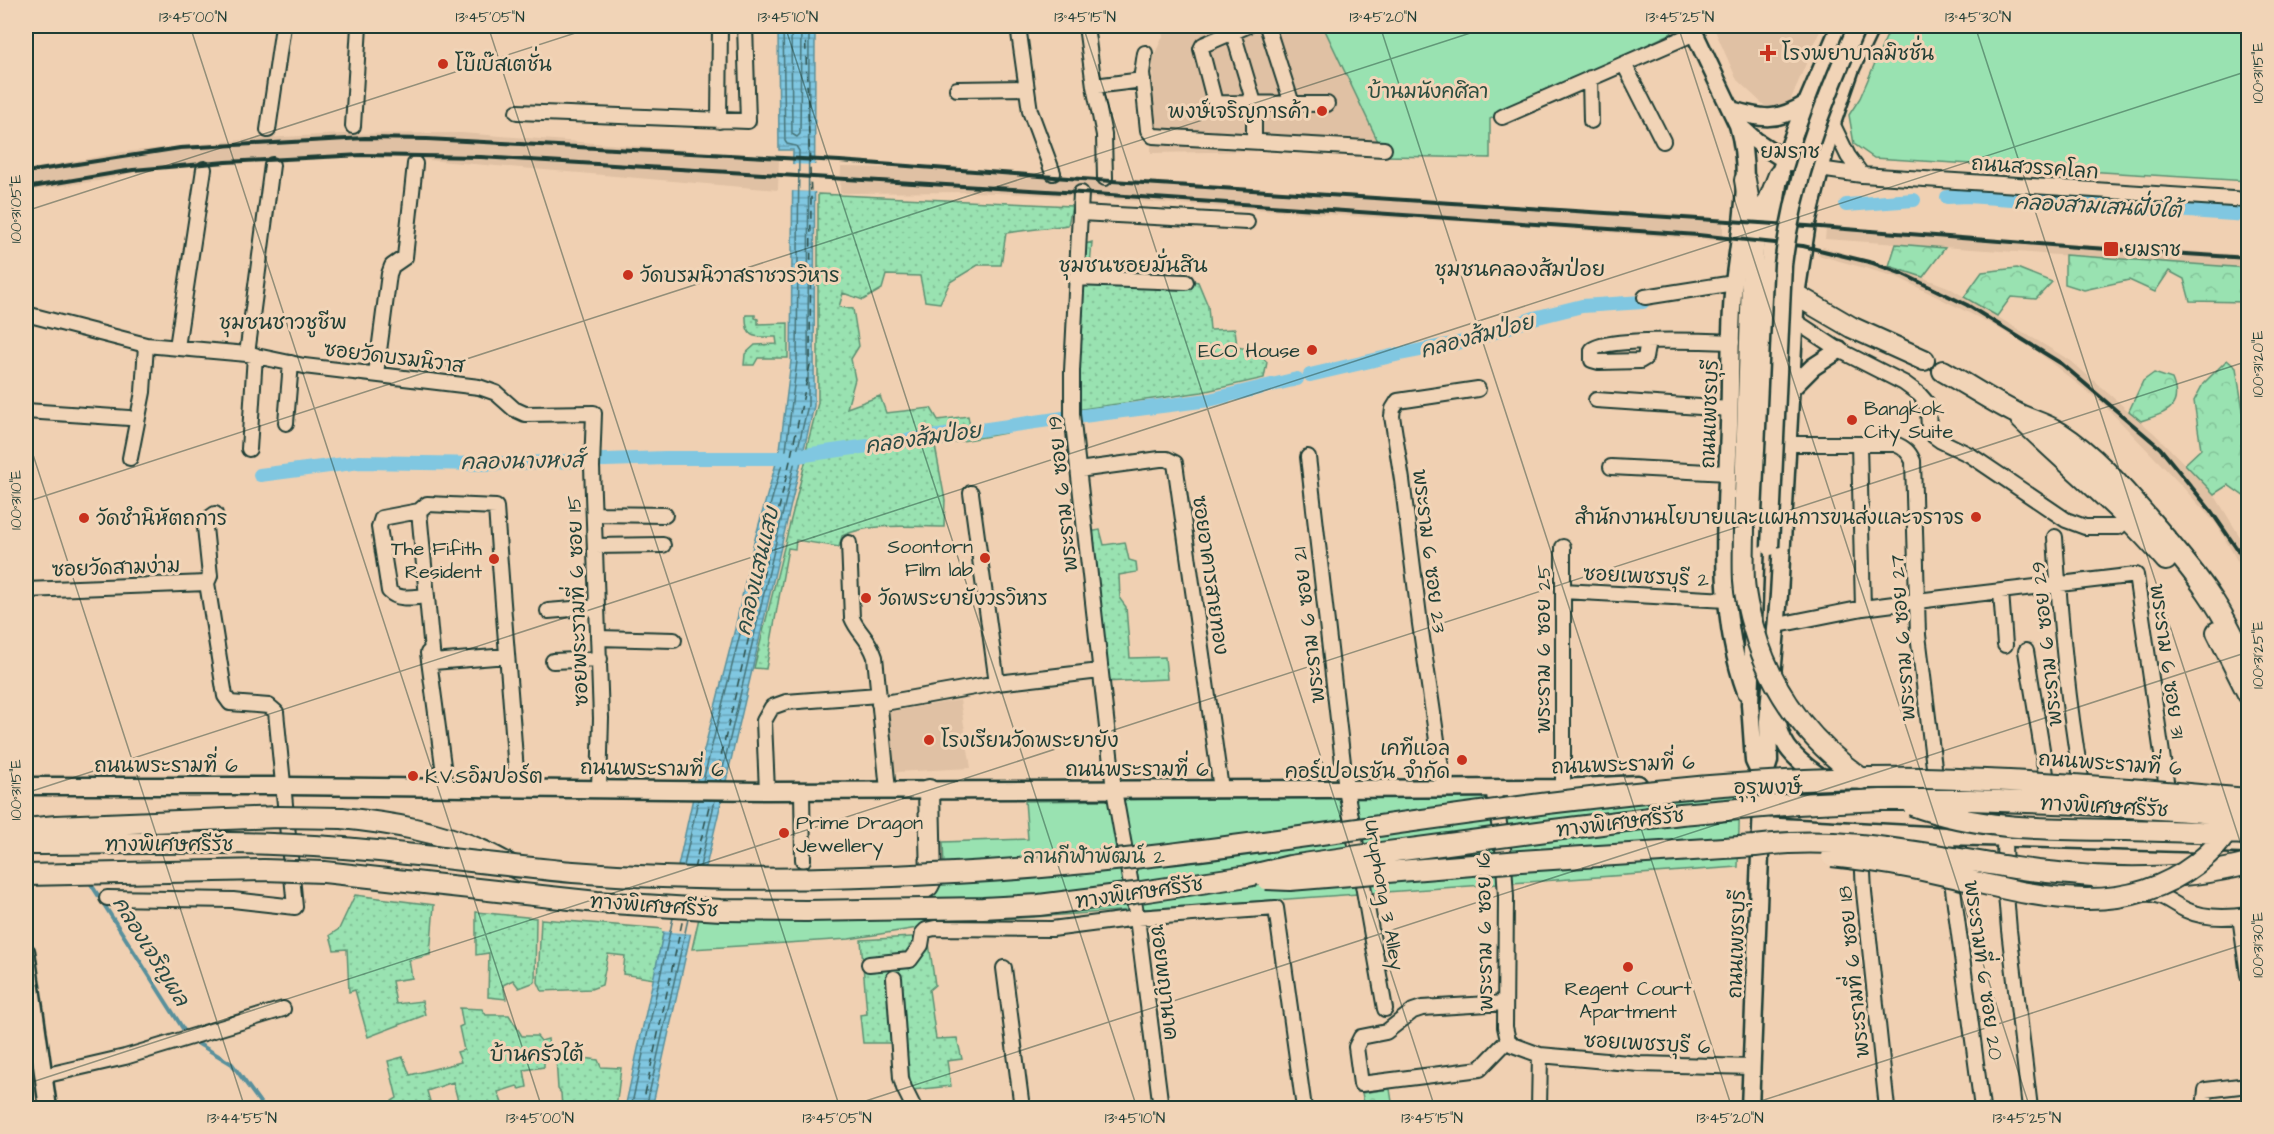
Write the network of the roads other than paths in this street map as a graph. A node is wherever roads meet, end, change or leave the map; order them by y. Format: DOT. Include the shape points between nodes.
graph roads {
  1 [pos="283,26"];
  2 [pos="359,26"];
  3 [pos="720,26"];
  4 [pos="746,26"];
  5 [pos="1018,26"];
  6 [pos="1086,26"];
  7 [pos="1247,26"];
  8 [pos="1267,26"];
  9 [pos="1840,26"];
  10 [pos="1857,26"];
  11 [pos="1871,26"];
  12 [pos="1232,28"];
  13 [pos="1693,29"];
  14 [pos="1145,53"];
  15 [pos="1624,64"];
  16 [pos="1590,78"];
  17 [pos="1143,80"];
  18 [pos="1094,86"];
  19 [pos="1026,88"];
  20 [pos="957,89"];
  21 [pos="1254,103"];
  22 [pos="1292,104"];
  23 [pos="1327,104"];
  24 [pos="1806,104"];
  25 [pos="517,112"];
  26 [pos="1502,117"];
  27 [pos="1734,118"];
  28 [pos="719,121"];
  29 [pos="1591,121"];
  30 [pos="1832,123"];
  31 [pos="353,126"];
  32 [pos="268,130"];
  33 [pos="1254,140"];
  34 [pos="1663,141"];
  35 [pos="1384,149"];
  36 [pos="415,164"];
  37 [pos="272,165"];
  38 [pos="1782,167"];
  39 [pos="204,169"];
  40 [pos="1819,169"];
  41 [pos="1053,173"];
  42 [pos="1862,175"];
  43 [pos="1105,178"];
  44 [pos="1745,180"];
  45 [pos="1081,193"];
  46 [pos="2248,201"];
  47 [pos="1080,213"];
  48 [pos="1246,222"];
  49 [pos="1807,225"];
  50 [pos="1755,236"];
  51 [pos="1076,278"];
  52 [pos="1186,282"];
  53 [pos="1734,284"];
  54 [pos="1767,293"];
  55 [pos="1796,295"];
  56 [pos="1645,297"];
  57 [pos="26,314"];
  58 [pos="1795,321"];
  59 [pos="1648,342"];
  60 [pos="1732,342"];
  61 [pos="146,345"];
  62 [pos="177,347"];
  63 [pos="1839,350"];
  64 [pos="251,354"];
  65 [pos="1924,360"];
  66 [pos="291,363"];
  67 [pos="1943,371"];
  68 [pos="376,374"];
  69 [pos="1478,389"];
  70 [pos="1789,391"];
  71 [pos="1596,400"];
  72 [pos="1730,409"];
  73 [pos="26,411"];
  74 [pos="2015,412"];
  75 [pos="594,413"];
  76 [pos="129,418"];
  77 [pos="286,423"];
  78 [pos="1786,444"];
  79 [pos="1859,444"];
  80 [pos="249,448"];
  81 [pos="1308,457"];
  82 [pos="130,458"];
  83 [pos="1611,468"];
  84 [pos="1078,470"];
  85 [pos="1728,473"];
  86 [pos="970,493"];
  87 [pos="419,511"];
  88 [pos="215,514"];
  89 [pos="594,514"];
  90 [pos="665,515"];
  91 [pos="2120,527"];
  92 [pos="2055,537"];
  93 [pos="849,543"];
  94 [pos="663,545"];
  95 [pos="595,546"];
  96 [pos="1563,547"];
  97 [pos="207,584"];
  98 [pos="2057,584"];
  99 [pos="26,590"];
  100 [pos="1563,591"];
  101 [pos="2001,592"];
  102 [pos="1779,595"];
  103 [pos="427,596"];
  104 [pos="1727,600"];
  105 [pos="1917,601"];
  106 [pos="597,606"];
  107 [pos="1863,608"];
  108 [pos="548,611"];
  109 [pos="1778,625"];
  110 [pos="598,638"];
  111 [pos="674,640"];
  112 [pos="2005,645"];
  113 [pos="427,646"];
  114 [pos="2026,651"];
  115 [pos="507,657"];
  116 [pos="600,659"];
  117 [pos="553,661"];
  118 [pos="1100,671"];
  119 [pos="2248,674"];
  120 [pos="997,683"];
  121 [pos="2248,694"];
  122 [pos="879,700"];
  123 [pos="1750,704"];
  124 [pos="1768,721"];
  125 [pos="1818,775"];
  126 [pos="1935,775"];
  127 [pos="1763,780"];
  128 [pos="2047,780"];
  129 [pos="2082,783"];
  130 [pos="26,786"];
  131 [pos="285,786"];
  132 [pos="446,788"];
  133 [pos="517,788"];
  134 [pos="599,788"];
  135 [pos="1444,788"];
  136 [pos="1493,788"];
  137 [pos="1563,788"];
  138 [pos="2167,788"];
  139 [pos="1221,789"];
  140 [pos="1346,789"];
  141 [pos="802,790"];
  142 [pos="888,790"];
  143 [pos="929,790"];
  144 [pos="1114,790"];
  145 [pos="765,791"];
  146 [pos="2248,793"];
  147 [pos="2248,799"];
  148 [pos="2248,815"];
  149 [pos="26,830"];
  150 [pos="1861,832"];
  151 [pos="2248,834"];
  152 [pos="1946,836"];
  153 [pos="1759,838"];
  154 [pos="2004,838"];
  155 [pos="26,844"];
  156 [pos="2248,845"];
  157 [pos="803,860"];
  158 [pos="2248,864"];
  159 [pos="26,874"];
  160 [pos="1248,876"];
  161 [pos="2005,882"];
  162 [pos="107,898"];
  163 [pos="2244,915"];
  164 [pos="1137,918"];
  165 [pos="26,952"];
  166 [pos="869,964"];
  167 [pos="1004,969"];
  168 [pos="2248,975"];
  169 [pos="894,978"];
  170 [pos="1505,1003"];
  171 [pos="283,1009"];
  172 [pos="1385,1009"];
  173 [pos="1508,1040"];
  174 [pos="1539,1055"];
  175 [pos="1752,1067"];
  176 [pos="43,1076"];
  177 [pos="2248,1085"];
  178 [pos="48,1108"];
  179 [pos="914,1108"];
  180 [pos="1022,1108"];
  181 [pos="1161,1108"];
  182 [pos="1304,1108"];
  183 [pos="1539,1108"];
  184 [pos="1750,1108"];
  185 [pos="1887,1108"];
  186 [pos="1982,1108"];
  187 [pos="2030,1108"];
  188 [pos="2204,1108"];
  1 -- 32 [label="street"];
  2 -- 31 [label="street"];
  3 -- 28 [label="street"];
  4 -- 28 [label="street" via="749,118 744,122"];
  5 -- 19 [label="street"];
  6 -- 18 [label="street"];
  7 -- 12 [label="street"];
  8 -- 22 [label="street"];
  9 -- 24 [label="main road, ถนนเพชรบุรี"];
  10 -- 124 [label="main road, bridge" via="1815,125 1788,227 1783,265 1770,547"];
  11 -- 30 [label="main road, ถนนเพชรบุรี"];
  12 -- 21 [label="street"];
  12 -- 21 [label="street" via="1201,49 1215,103"];
  13 -- 15 [label="street"];
  13 -- 27 [label="main road"];
  14 -- 17 [label="street"];
  15 -- 16 [label="street"];
  15 -- 34 [label="street"];
  16 -- 26 [label="street"];
  16 -- 29 [label="street"];
  17 -- 18 [label="street"];
  17 -- 33 [label="street" via="1148,130 1153,136"];
  18 -- 43 [label="street" via="1104,135"];
  19 -- 20 [label="street"];
  19 -- 41 [label="street" via="1030,111"];
  21 -- 22 [label="street"];
  21 -- 33 [label="street"];
  22 -- 23 [label="street"];
  24 -- 27 [label="main road" via="1781,116"];
  24 -- 38 [label="main road, ถนนเพชรบุรี"];
  25 -- 28 [label="street"];
  27 -- 38 [label="main road"];
  27 -- 44 [label="main road, ถนนเพชรบุรี" via="1742,139"];
  30 -- 40 [label="main road, ถนนเพชรบุรี"];
  30 -- 42 [label="street"];
  33 -- 35 [label="street"];
  36 -- 68 [label="street" via="405,257 392,266 390,274"];
  37 -- 64 [label="street"];
  38 -- 40 [label="main road"];
  38 -- 49 [label="main road"];
  38 -- 50 [label="highway"];
  38 -- 54 [label="main road, ถนนเพชรบุรี"];
  39 -- 62 [label="street"];
  40 -- 42 [label="street, ถนนสวรรคโลก"];
  40 -- 49 [label="main road, ถนนเพชรบุรี"];
  42 -- 46 [label="street, ถนนสวรรคโลก"];
  44 -- 50 [label="highway"];
  44 -- 53 [label="main road, ถนนเพชรบุรี"];
  45 -- 47 [label="street, พระราม 6 ซอย 19"];
  47 -- 48 [label="street"];
  47 -- 51 [label="street, พระราม 6 ซอย 19"];
  49 -- 55 [label="main road, ถนนเพชรบุรี"];
  50 -- 151 [label="highway, bridge" via="1744,582 1748,610 1767,669 1797,719 1840,764 1868,783 1926,810 2037,830"];
  51 -- 52 [label="street"];
  51 -- 84 [label="street, พระราม 6 ซอย 19" via="1072,414"];
  53 -- 56 [label="street"];
  53 -- 60 [label="main road, ถนนเพชรบุรี"];
  54 -- 55 [label="main road"];
  54 -- 123 [label="main road, ถนนเพชรบุรี"];
  55 -- 58 [label="main road, ถนนเพชรบุรี"];
  55 -- 65 [label="highway" via="1851,327"];
  57 -- 61 [label="street, ซอยวัดบรมนิวาส"];
  58 -- 63 [label="street"];
  58 -- 70 [label="main road, ถนนเพชรบุรี"];
  59 -- 60 [label="street"];
  60 -- 72 [label="main road, ถนนเพชรบุรี"];
  61 -- 62 [label="street, ซอยวัดบรมนิวาส"];
  61 -- 82 [label="street"];
  62 -- 64 [label="street, ซอยวัดบรมนิวาส"];
  63 -- 70 [label="main road" via="1813,367"];
  63 -- 91 [label="street" via="1919,394 1929,410 1929,429 1934,436 1970,454 2066,520 2085,527"];
  64 -- 66 [label="street, ซอยวัดบรมนิวาส"];
  64 -- 80 [label="street"];
  66 -- 68 [label="street, ซอยวัดบรมนิวาส"];
  66 -- 77 [label="street"];
  67 -- 74 [label="highway"];
  68 -- 75 [label="street, ซอยวัดบรมนิวาส" via="479,387 496,393 525,414"];
  69 -- 135 [label="street, พระราม 6 ซอย 23" via="1398,401 1392,416"];
  70 -- 78 [label="main road, ถนนเพชรบุรี"];
  71 -- 72 [label="street"];
  72 -- 85 [label="main road, ถนนเพชรบุรี"];
  73 -- 76 [label="street"];
  74 -- 119 [label="highway" via="2046,424 2084,450 2128,495 2217,606 2242,653"];
  74 -- 121 [label="highway" via="2152,543 2192,592"];
  75 -- 89 [label="street, ซอยพระรามที่ 6 ซอย 15"];
  78 -- 79 [label="street"];
  78 -- 102 [label="main road, ถนนเพชรบุรี"];
  79 -- 105 [label="street, พระราม 6 ซอย 27" via="1895,444 1907,451 1913,461"];
  79 -- 107 [label="street"];
  81 -- 140 [label="street, พระราม 6 ซอย 21"];
  83 -- 85 [label="street"];
  84 -- 118 [label="street, พระราม 6 ซอย 19"];
  84 -- 139 [label="street, ซอยอาคารสายทอง" via="1167,459 1178,470"];
  85 -- 104 [label="main road, ถนนเพชรบุรี"];
  86 -- 120 [label="street"];
  87 -- 103 [label="street"];
  87 -- 103 [label="street" via="382,518 379,527 388,591 394,597"];
  87 -- 115 [label="street" via="427,504 496,507"];
  88 -- 97 [label="street" via="205,527 210,576"];
  89 -- 90 [label="street"];
  89 -- 95 [label="street, ซอยพระรามที่ 6 ซอย 15"];
  92 -- 98 [label="street, พระราม 6 ซอย 29"];
  93 -- 122 [label="street" via="852,618 873,651"];
  94 -- 95 [label="street"];
  95 -- 106 [label="street, ซอยพระรามที่ 6 ซอย 15"];
  96 -- 100 [label="street, พระราม 6 ซอย 25"];
  97 -- 99 [label="street, ซอยวัดสามง่าม"];
  97 -- 131 [label="street" via="225,696 230,703 274,709"];
  98 -- 101 [label="street"];
  98 -- 129 [label="street, พระราม 6 ซอย 29"];
  98 -- 138 [label="street, พระราม 6 ซอย 31" via="2136,575"];
  100 -- 104 [label="street, ซอยเพชรบุรี 2"];
  100 -- 137 [label="street, พระราม 6 ซอย 25"];
  101 -- 105 [label="street"];
  101 -- 112 [label="street"];
  102 -- 109 [label="main road"];
  102 -- 124 [label="main road, ถนนเพชรบุรี"];
  103 -- 115 [label="street" via="433,662"];
  104 -- 123 [label="main road, ถนนเพชรบุรี"];
  105 -- 107 [label="street"];
  105 -- 126 [label="street, พระราม 6 ซอย 27"];
  106 -- 108 [label="street"];
  106 -- 110 [label="street, ซอยพระรามที่ 6 ซอย 15"];
  107 -- 109 [label="street"];
  109 -- 125 [label="main road" via="1776,721 1795,759"];
  110 -- 111 [label="street"];
  110 -- 116 [label="street, ซอยพระรามที่ 6 ซอย 15"];
  113 -- 132 [label="street"];
  114 -- 128 [label="street"];
  115 -- 133 [label="street"];
  116 -- 117 [label="street"];
  116 -- 134 [label="street, ซอยพระรามที่ 6 ซอย 15"];
  118 -- 120 [label="street"];
  118 -- 144 [label="street, พระราม 6 ซอย 19"];
  120 -- 122 [label="street"];
  122 -- 142 [label="street"];
  122 -- 145 [label="street" via="786,702 772,707 764,721"];
  123 -- 127 [label="main road, ถนนเพชรบุรี" via="1754,761"];
  124 -- 127 [label="main road, ถนนเพชรบุรี" via="1769,761"];
  125 -- 126 [label="main road, ถนนพระรามที่ 6"];
  125 -- 127 [label="main road, ถนนพระรามที่ 6"];
  126 -- 128 [label="main road, ถนนพระรามที่ 6"];
  127 -- 137 [label="main road, ถนนพระรามที่ 6"];
  127 -- 153 [label="main road, ถนนเพชรบุรี"];
  128 -- 129 [label="main road, ถนนพระรามที่ 6"];
  129 -- 138 [label="main road, ถนนพระรามที่ 6"];
  130 -- 131 [label="main road, ถนนพระรามที่ 6"];
  131 -- 132 [label="main road, ถนนพระรามที่ 6"];
  131 -- 162 [label="street" via="295,907 233,900"];
  132 -- 133 [label="main road, ถนนพระรามที่ 6"];
  133 -- 134 [label="main road, ถนนพระรามที่ 6"];
  134 -- 145 [label="main road, ถนนพระรามที่ 6"];
  135 -- 136 [label="main road, ถนนพระรามที่ 6"];
  135 -- 140 [label="main road, ถนนพระรามที่ 6"];
  136 -- 137 [label="main road, ถนนพระรามที่ 6"];
  136 -- 170 [label="street, พระราม 6 ซอย 16" via="1506,887"];
  138 -- 146 [label="main road, ถนนพระรามที่ 6"];
  139 -- 140 [label="main road, ถนนพระรามที่ 6"];
  139 -- 144 [label="main road, ถนนพระรามที่ 6"];
  140 -- 172 [label="street, Uruphong 3 Alley"];
  141 -- 142 [label="main road, ถนนพระรามที่ 6"];
  141 -- 145 [label="main road, ถนนพระรามที่ 6"];
  141 -- 157 [label="street"];
  142 -- 143 [label="main road, ถนนพระรามที่ 6"];
  143 -- 144 [label="main road, ถนนพระรามที่ 6"];
  143 -- 149 [label="highway, bridge" via="931,880 919,892 740,894 550,881 433,833 342,818 278,817"];
  144 -- 164 [label="street, ซอยพญานาค"];
  146 -- 153 [label="highway, bridge" via="2228,831 2204,858 2159,886 2113,898 2051,898"];
  147 -- 155 [label="highway, ทางพิเศษศรีรัช, bridge" via="2012,782 1832,778 1598,797 1278,842 1102,862 809,879 580,872 274,844"];
  148 -- 160 [label="highway, ทางพิเศษศรีรัช, bridge" via="1970,800 1797,804 1681,814 1399,850"];
  150 -- 152 [label="main road"];
  150 -- 153 [label="main road" via="1788,828"];
  150 -- 185 [label="street, พระรามที่ 6 ซอย 18"];
  152 -- 154 [label="main road"];
  152 -- 186 [label="street, พระรามที่ 6 ซอย 20"];
  153 -- 158 [label="highway, bridge" via="1778,843 1860,845 2040,872 2129,878 2184,875"];
  153 -- 160 [label="highway, bridge" via="1290,880"];
  153 -- 175 [label="main road, ถนนเพชรบุรี"];
  154 -- 156 [label="main road"];
  154 -- 161 [label="street"];
  159 -- 160 [label="highway, ทางพิเศษศรีรัช, bridge" via="324,872 597,902 806,911 1039,905"];
  161 -- 163 [label="street" via="2160,894 2202,916"];
  161 -- 187 [label="street"];
  163 -- 168 [label="street"];
  164 -- 166 [label="street" via="1034,930 935,928 923,933 921,945 910,960"];
  164 -- 181 [label="street, ซอยพญานาค"];
  164 -- 182 [label="street" via="1276,908"];
  165 -- 176 [label="main road"];
  167 -- 180 [label="street"];
  169 -- 179 [label="street" via="902,1078"];
  170 -- 173 [label="street, พระราม 6 ซอย 16"];
  170 -- 173 [label="street" via="1422,1008 1386,1032 1361,1037 1356,1047 1361,1083 1480,1069"];
  171 -- 176 [label="street" via="125,1057"];
  173 -- 174 [label="street"];
  174 -- 175 [label="street, ซอยเพชรบุรี 6" via="1639,1064"];
  174 -- 183 [label="street"];
  175 -- 184 [label="main road, ถนนเพชรบุรี"];
  176 -- 178 [label="main road"];
  177 -- 188 [label="street" via="2206,1090"];
}
